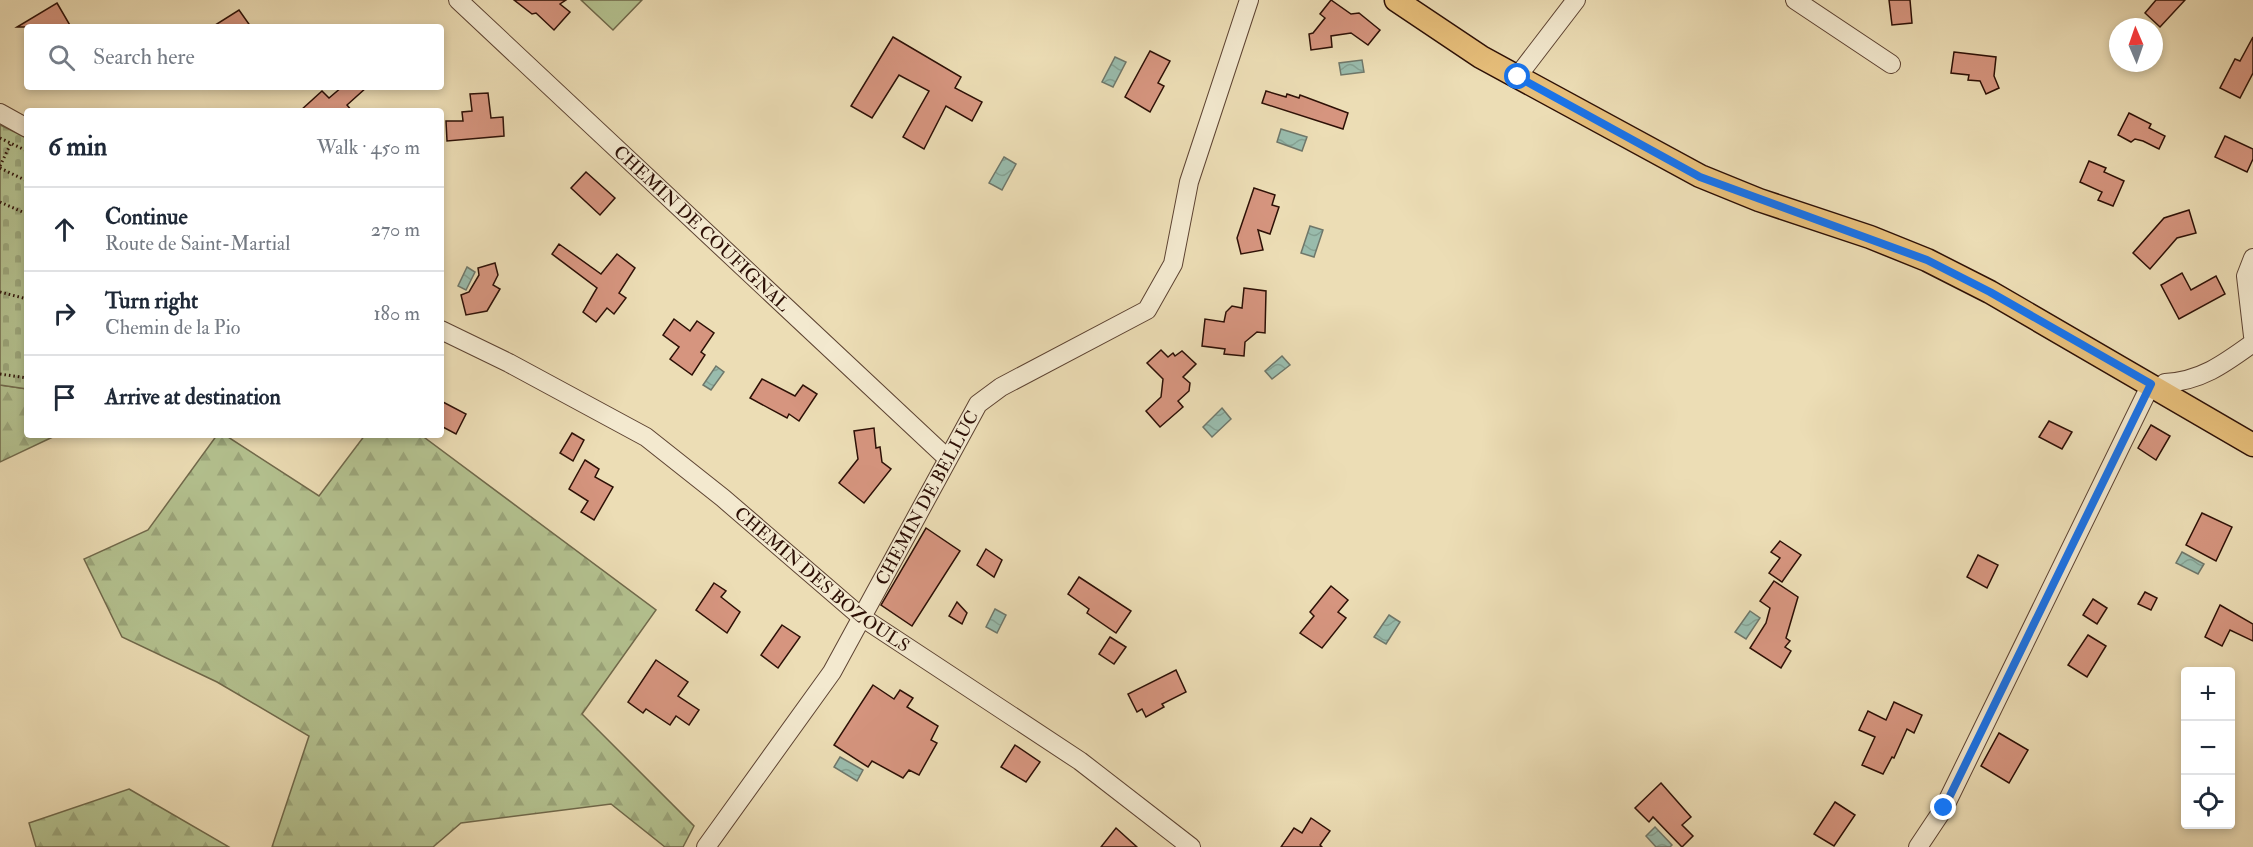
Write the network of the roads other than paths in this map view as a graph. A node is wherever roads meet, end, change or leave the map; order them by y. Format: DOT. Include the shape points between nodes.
graph roads {
  1 [pos="458,0"];
  2 [pos="1249,0"];
  3 [pos="1396,0"];
  4 [pos="1576,0"];
  5 [pos="1795,0"];
  6 [pos="1891,64"];
  7 [pos="1518,77"];
  8 [pos="0,113"];
  9 [pos="24,126"];
  10 [pos="2253,258"];
  11 [pos="444,331"];
  12 [pos="2253,336"];
  13 [pos="2253,343"];
  14 [pos="2156,387"];
  15 [pos="2253,445"];
  16 [pos="947,458"];
  17 [pos="860,616"];
  18 [pos="706,847"];
  19 [pos="1191,847"];
  20 [pos="1918,847"];
  1 -- 16 [label="street, CHEMIN DE COUFIGNAL"];
  2 -- 16 [label="street, CHEMIN DE BELLUC" via="1189,182 1173,264 1147,310 1001,387 978,404"];
  3 -- 7 [label="main road"];
  4 -- 7 [label="street"];
  5 -- 6 [label="street"];
  7 -- 14 [label="main road" via="1700,177 1927,260"];
  8 -- 9 [label="street"];
  10 -- 12 [label="street" via="2246,276"];
  11 -- 17 [label="street, CHEMIN DES BOZOULS" via="646,437"];
  13 -- 14 [label="street" via="2215,371 2186,382"];
  14 -- 15 [label="main road"];
  14 -- 20 [label="street" via="1944,808"];
  16 -- 17 [label="street, CHEMIN DE BELLUC"];
  17 -- 18 [label="street, CHEMIN DE BELLUC" via="832,672"];
  17 -- 19 [label="street, CHEMIN DES BOZOULS" via="1080,761"];
}
